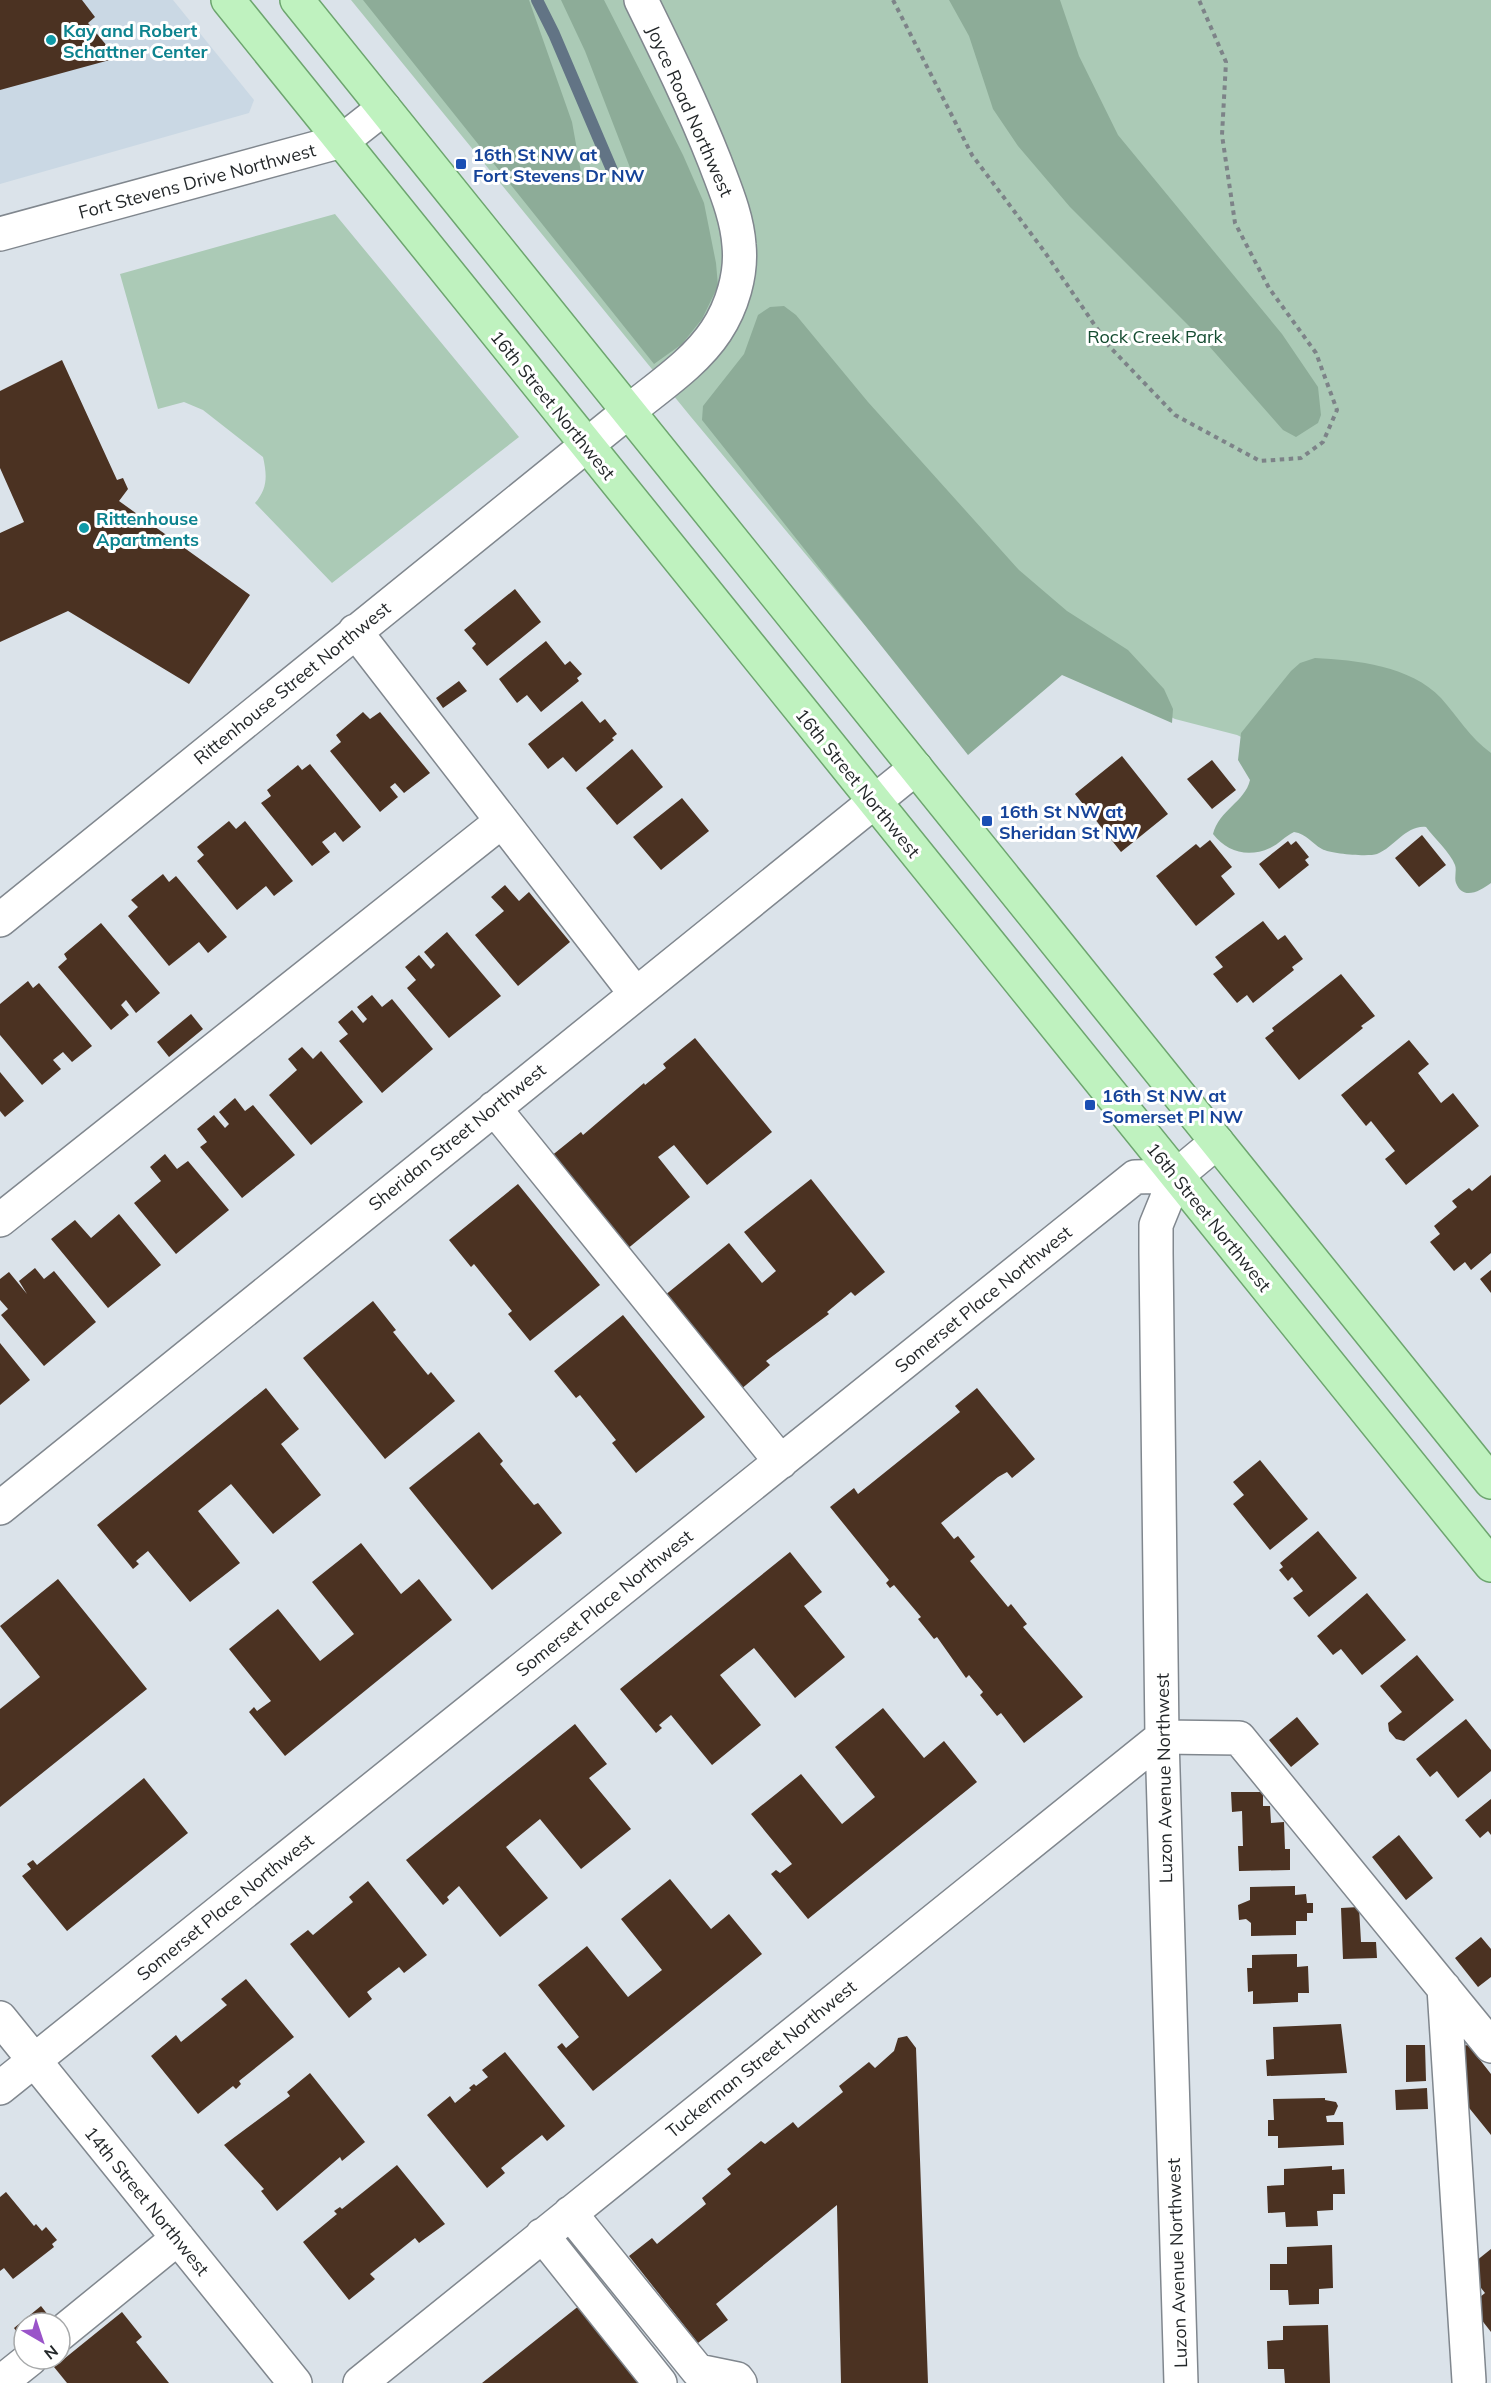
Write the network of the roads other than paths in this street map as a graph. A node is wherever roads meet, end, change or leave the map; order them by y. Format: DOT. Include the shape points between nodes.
graph roads {
  1 [pos="228,0"];
  2 [pos="297,0"];
  3 [pos="640,0"];
  4 [pos="384,108"];
  5 [pos="342,141"];
  6 [pos="0,234"];
  7 [pos="629,411"];
  8 [pos="585,446"];
  9 [pos="355,631"];
  10 [pos="916,768"];
  11 [pos="874,802"];
  12 [pos="502,821"];
  13 [pos="0,920"];
  14 [pos="635,993"];
  15 [pos="494,1107"];
  16 [pos="1217,1142"];
  17 [pos="1176,1176"];
  18 [pos="0,1220"];
  19 [pos="781,1462"];
  20 [pos="1491,1482"];
  21 [pos="0,1508"];
  22 [pos="1491,1565"];
  23 [pos="1162,1737"];
  24 [pos="1444,1988"];
  25 [pos="0,2018"];
  26 [pos="1491,2046"];
  27 [pos="34,2061"];
  28 [pos="0,2088"];
  29 [pos="570,2213"];
  30 [pos="542,2235"];
  31 [pos="178,2238"];
  32 [pos="72,2324"];
  33 [pos="15,2371"];
  34 [pos="1475,2376"];
  35 [pos="0,2383"];
  36 [pos="295,2383"];
  37 [pos="360,2383"];
  38 [pos="660,2383"];
  39 [pos="740,2383"];
  40 [pos="1181,2383"];
  1 -- 5 [label="main road, 16th Street Northwest"];
  2 -- 4 [label="main road"];
  3 -- 7 [label="street, Joyce Road Northwest" via="704,134 737,226 740,260 734,292 716,331 685,364"];
  4 -- 5 [label="street, Fort Stevens Drive Northwest"];
  4 -- 7 [label="main road"];
  5 -- 6 [label="street, Fort Stevens Drive Northwest"];
  5 -- 8 [label="main road, 16th Street Northwest"];
  7 -- 8 [label="street, Joyce Road Northwest"];
  7 -- 10 [label="main road"];
  8 -- 9 [label="street, Rittenhouse Street Northwest"];
  8 -- 11 [label="main road, 16th Street Northwest"];
  9 -- 12 [label="street"];
  9 -- 13 [label="street, Rittenhouse Street Northwest"];
  10 -- 11 [label="street, Sheridan Street Northwest"];
  10 -- 16 [label="main road"];
  11 -- 14 [label="street, Sheridan Street Northwest"];
  11 -- 17 [label="main road, 16th Street Northwest"];
  12 -- 14 [label="street"];
  12 -- 18 [label="street"];
  14 -- 15 [label="street, Sheridan Street Northwest"];
  15 -- 19 [label="street"];
  15 -- 21 [label="street, Sheridan Street Northwest"];
  16 -- 17 [label="street"];
  16 -- 20 [label="main road"];
  17 -- 19 [label="street, Somerset Place Northwest" via="1135,1177"];
  17 -- 22 [label="main road, 16th Street Northwest"];
  17 -- 23 [label="street, Luzon Avenue Northwest" via="1156,1225"];
  19 -- 27 [label="street, Somerset Place Northwest"];
  23 -- 24 [label="street" via="1239,1738"];
  23 -- 29 [label="street, Tuckerman Street Northwest"];
  23 -- 40 [label="street, Luzon Avenue Northwest"];
  24 -- 26 [label="street"];
  24 -- 34 [label="street"];
  25 -- 27 [label="street, 14th Street Northwest"];
  27 -- 28 [label="street, Somerset Place Northwest"];
  27 -- 31 [label="street, 14th Street Northwest"];
  29 -- 30 [label="street, Tuckerman Street Northwest"];
  29 -- 39 [label="street" via="698,2371"];
  30 -- 37 [label="street, Tuckerman Street Northwest"];
  30 -- 38 [label="street"];
  31 -- 32 [label="street"];
  31 -- 36 [label="street, 14th Street Northwest"];
  33 -- 35 [label="street"];
}
